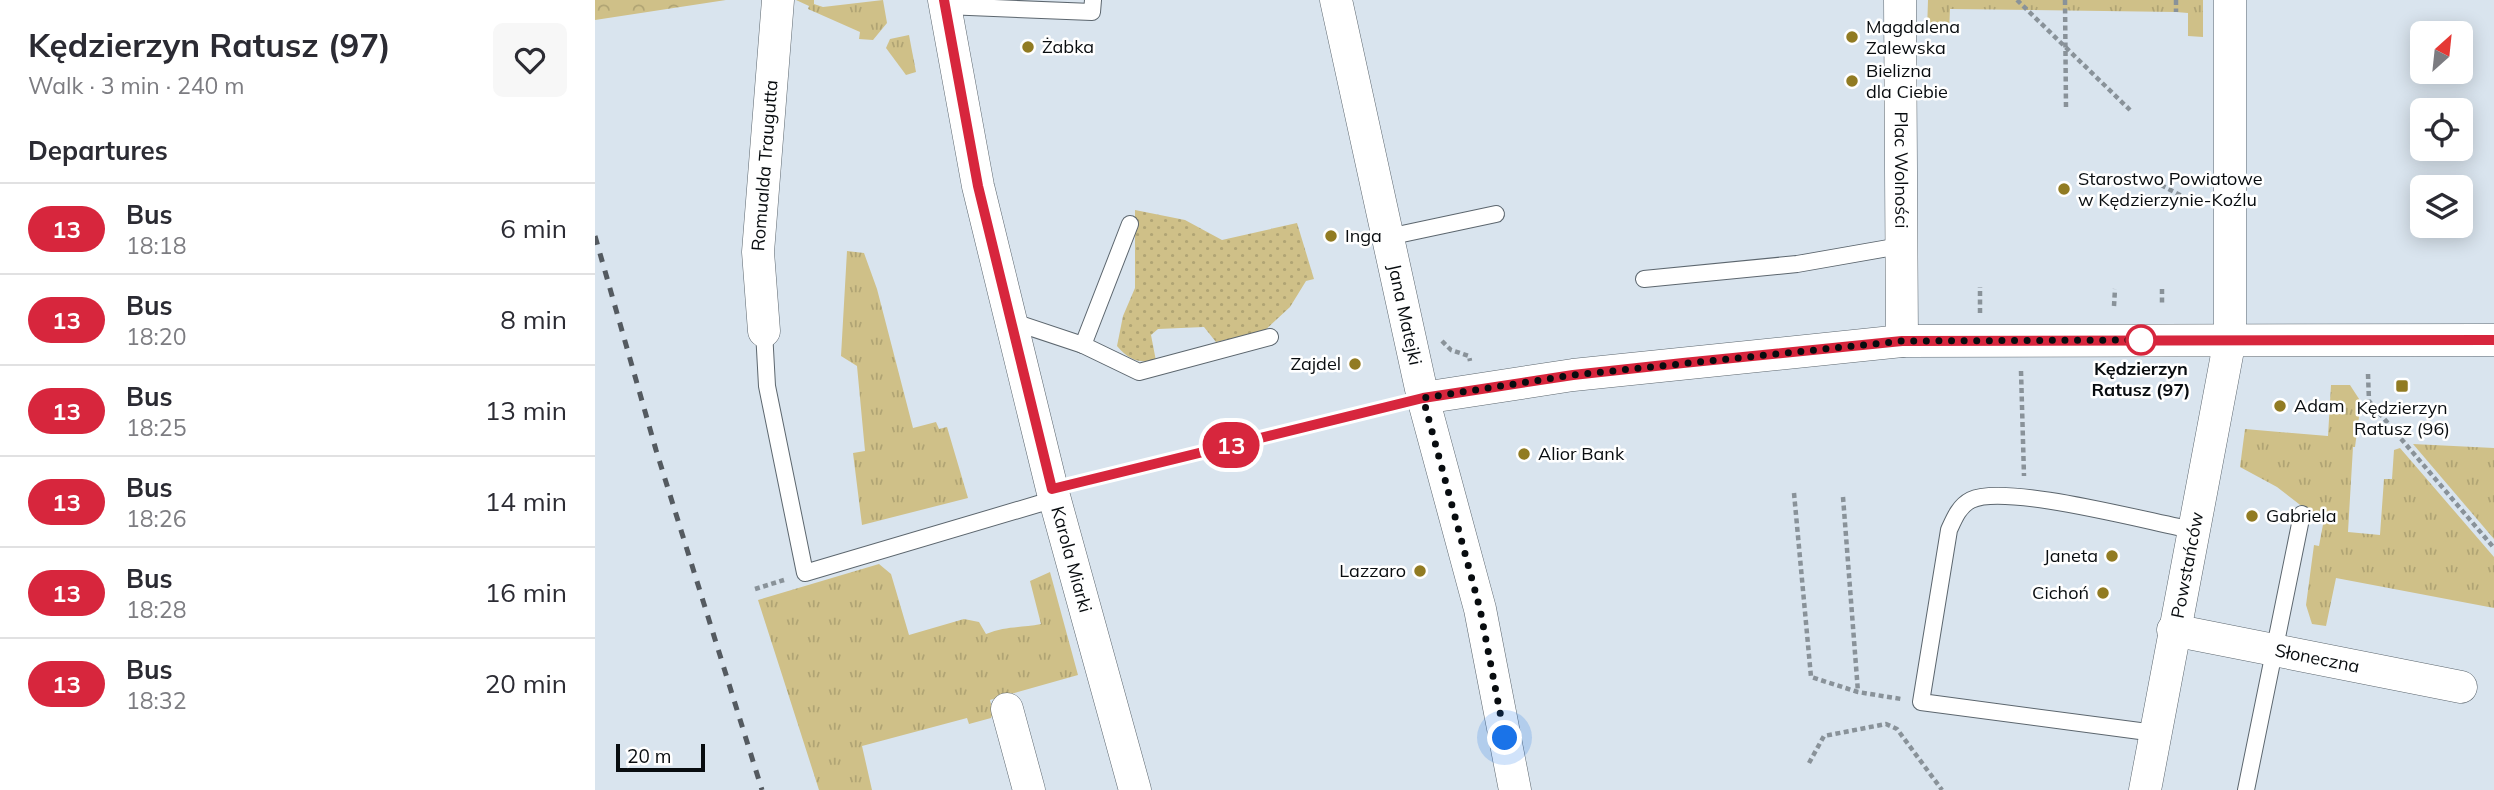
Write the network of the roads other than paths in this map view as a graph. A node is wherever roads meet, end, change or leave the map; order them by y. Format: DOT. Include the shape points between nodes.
graph roads {
  1 [pos="778,0"];
  2 [pos="1093,0"];
  3 [pos="1336,0"];
  4 [pos="1900,0"];
  5 [pos="2230,0"];
  6 [pos="945,3"];
  7 [pos="1496,214"];
  8 [pos="1130,224"];
  9 [pos="1388,237"];
  10 [pos="1900,246"];
  11 [pos="1644,279"];
  12 [pos="1011,321"];
  13 [pos="764,331"];
  14 [pos="1270,337"];
  15 [pos="2230,339"];
  16 [pos="2494,340"];
  17 [pos="1902,341"];
  18 [pos="1083,345"];
  19 [pos="1423,398"];
  20 [pos="1055,499"];
  21 [pos="2302,514"];
  22 [pos="2193,530"];
  23 [pos="2173,630"];
  24 [pos="2275,648"];
  25 [pos="2461,687"];
  26 [pos="1007,709"];
  27 [pos="2155,733"];
  28 [pos="1029,790"];
  29 [pos="1135,790"];
  30 [pos="1515,790"];
  31 [pos="2145,790"];
  32 [pos="2246,790"];
  1 -- 13 [label="street, Romualda Traugutta" via="758,252"];
  2 -- 6 [label="lane" via="1092,12"];
  3 -- 9 [label="street, Jana Matejki"];
  4 -- 10 [label="street, Plac Wolności"];
  5 -- 15 [label="street"];
  6 -- 12 [label="street, Karola Miarki" via="978,186"];
  7 -- 9 [label="lane"];
  8 -- 18 [label="lane"];
  9 -- 19 [label="street, Jana Matejki"];
  10 -- 11 [label="lane" via="1797,264"];
  10 -- 17 [label="street, Plac Wolności"];
  12 -- 18 [label="lane"];
  12 -- 20 [label="street, Karola Miarki"];
  13 -- 20 [label="lane" via="767,386 805,573"];
  14 -- 18 [label="lane" via="1139,372"];
  15 -- 16 [label="street"];
  15 -- 17 [label="street"];
  15 -- 22 [label="street, Powstańców"];
  17 -- 19 [label="street" via="1573,375"];
  19 -- 30 [label="street, Jana Matejki" via="1480,609"];
  20 -- 29 [label="street, Karola Miarki"];
  21 -- 24 [label="lane"];
  22 -- 23 [label="street, Powstańców"];
  22 -- 27 [label="lane" via="2026,497 1990,496 1971,500 1956,514 1949,530 1921,702"];
  23 -- 24 [label="street, Słoneczna"];
  23 -- 27 [label="street, Powstańców"];
  24 -- 25 [label="street, Słoneczna"];
  24 -- 32 [label="lane"];
  26 -- 28 [label="street"];
  27 -- 31 [label="street, Powstańców"];
}
